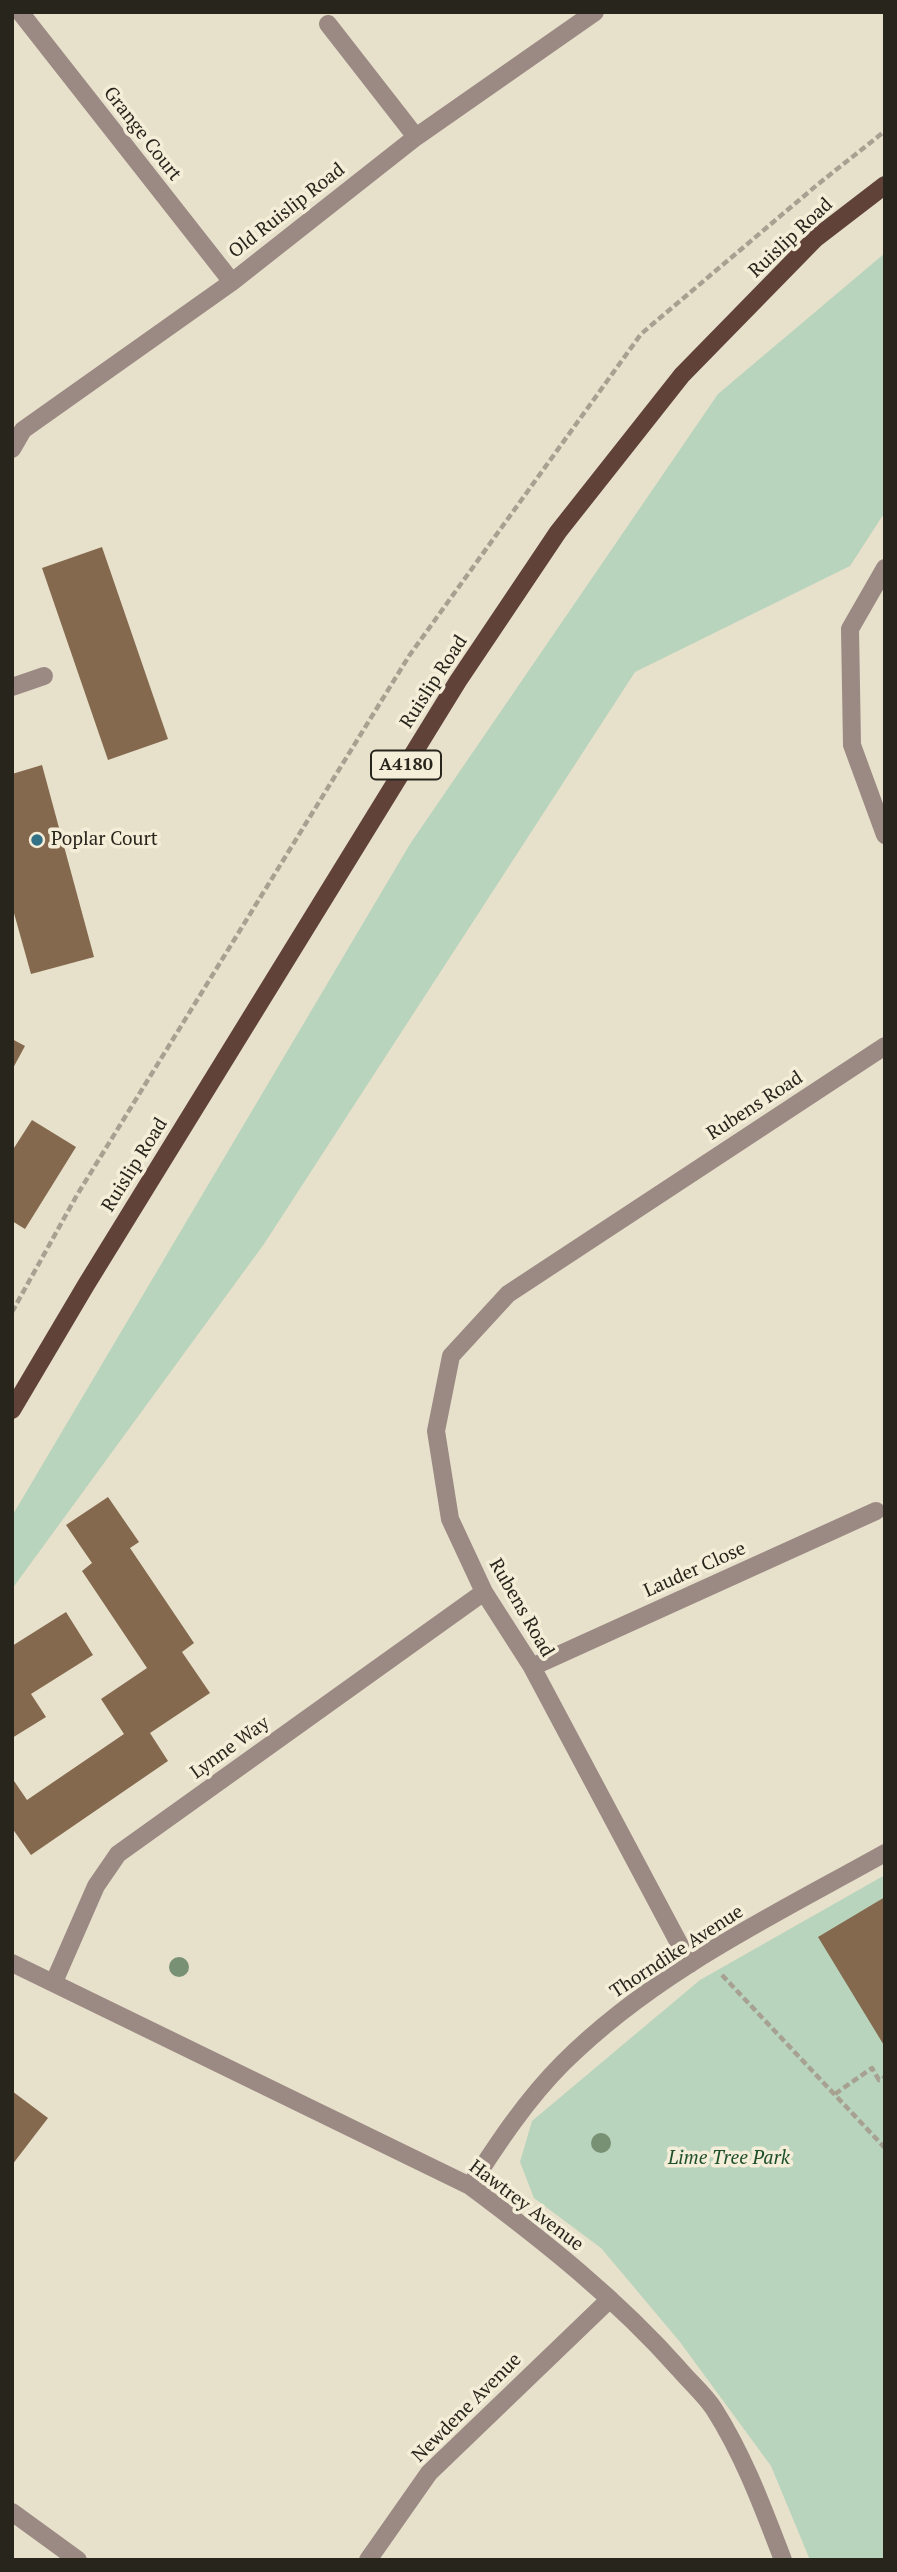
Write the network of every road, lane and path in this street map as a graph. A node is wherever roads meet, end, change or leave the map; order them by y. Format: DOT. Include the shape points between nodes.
graph roads {
  1 [pos="20,12"];
  2 [pos="595,12"];
  3 [pos="328,24"];
  4 [pos="885,131"];
  5 [pos="416,137"];
  6 [pos="885,185"];
  7 [pos="232,282"];
  8 [pos="12,449"];
  9 [pos="885,568"];
  10 [pos="44,676"];
  11 [pos="12,687"];
  12 [pos="885,835"];
  13 [pos="885,1046"];
  14 [pos="12,1312"];
  15 [pos="12,1410"];
  16 [pos="876,1511"];
  17 [pos="484,1592"];
  18 [pos="531,1667"];
  19 [pos="885,1853"];
  20 [pos="697,1960"];
  21 [pos="12,1963"];
  22 [pos="54,1982"];
  23 [pos="885,2077"];
  24 [pos="835,2095"];
  25 [pos="885,2148"];
  26 [pos="470,2186"];
  27 [pos="610,2299"];
  28 [pos="12,2512"];
  29 [pos="78,2560"];
  30 [pos="368,2560"];
  31 [pos="783,2560"];
  1 -- 7 [label="street, Grange Court"];
  2 -- 5 [label="street, Old Ruislip Road"];
  3 -- 5 [label="street"];
  4 -- 14 [label="path" via="641,334 409,656 77,1195"];
  5 -- 7 [label="street, Old Ruislip Road"];
  6 -- 15 [label="main road, Ruislip Road / A4180" via="816,238 682,375 558,532 450,693"];
  7 -- 8 [label="street, Old Ruislip Road" via="23,430"];
  9 -- 12 [label="street" via="850,629 852,745"];
  10 -- 11 [label="street"];
  13 -- 17 [label="street, Rubens Road" via="508,1294 451,1356 436,1431 450,1519"];
  16 -- 18 [label="street, Lauder Close"];
  17 -- 18 [label="street, Rubens Road"];
  17 -- 22 [label="street, Lynne Way" via="118,1854 96,1886"];
  18 -- 20 [label="street, Rubens Road"];
  19 -- 20 [label="street, Thorndike Avenue"];
  20 -- 24 [label="path"];
  20 -- 26 [label="street, Thorndike Avenue" via="616,2015 563,2063 517,2114"];
  21 -- 22 [label="street, Hawtrey Avenue"];
  22 -- 26 [label="street, Hawtrey Avenue"];
  23 -- 24 [label="path" via="879,2080 872,2068"];
  24 -- 25 [label="path"];
  26 -- 27 [label="street, Hawtrey Avenue" via="537,2235"];
  27 -- 30 [label="street, Newdene Avenue" via="429,2473"];
  27 -- 31 [label="street, Hawtrey Avenue" via="713,2408 752,2479"];
  28 -- 29 [label="street"];
}
